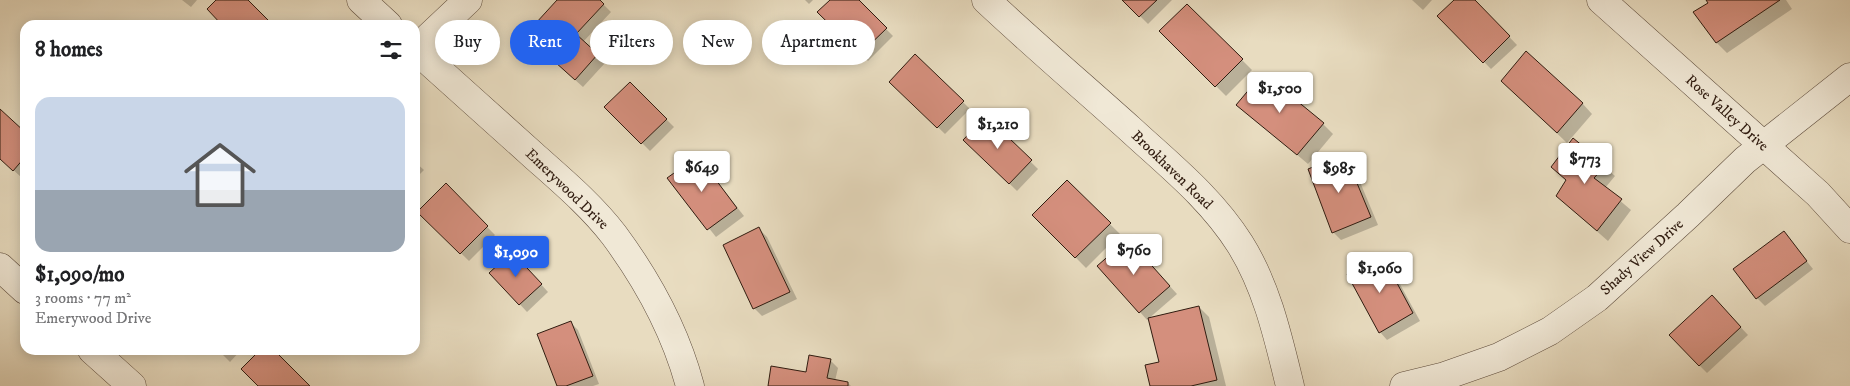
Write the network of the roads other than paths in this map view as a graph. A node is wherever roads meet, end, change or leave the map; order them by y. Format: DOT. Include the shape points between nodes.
graph roads {
  1 [pos="361,0"];
  2 [pos="468,0"];
  3 [pos="986,0"];
  4 [pos="1601,0"];
  5 [pos="383,20"];
  6 [pos="420,44"];
  7 [pos="420,53"];
  8 [pos="1850,78"];
  9 [pos="1763,145"];
  10 [pos="1850,229"];
  11 [pos="0,267"];
  12 [pos="20,285"];
  13 [pos="98,355"];
  14 [pos="132,386"];
  15 [pos="690,386"];
  16 [pos="1290,386"];
  17 [pos="1404,386"];
  1 -- 5 [label="street"];
  2 -- 6 [label="street"];
  3 -- 16 [label="street, Brookhaven Road" via="1194,187 1227,225 1263,289"];
  4 -- 9 [label="street, Rose Valley Drive"];
  7 -- 15 [label="street, Emerywood Drive" via="574,192 612,233 659,304"];
  8 -- 9 [label="street, Shady View Drive"];
  9 -- 10 [label="street, Rose Valley Drive" via="1818,194"];
  9 -- 17 [label="street, Shady View Drive" via="1597,298 1550,331 1499,357"];
  11 -- 12 [label="street"];
  13 -- 14 [label="street"];
}
